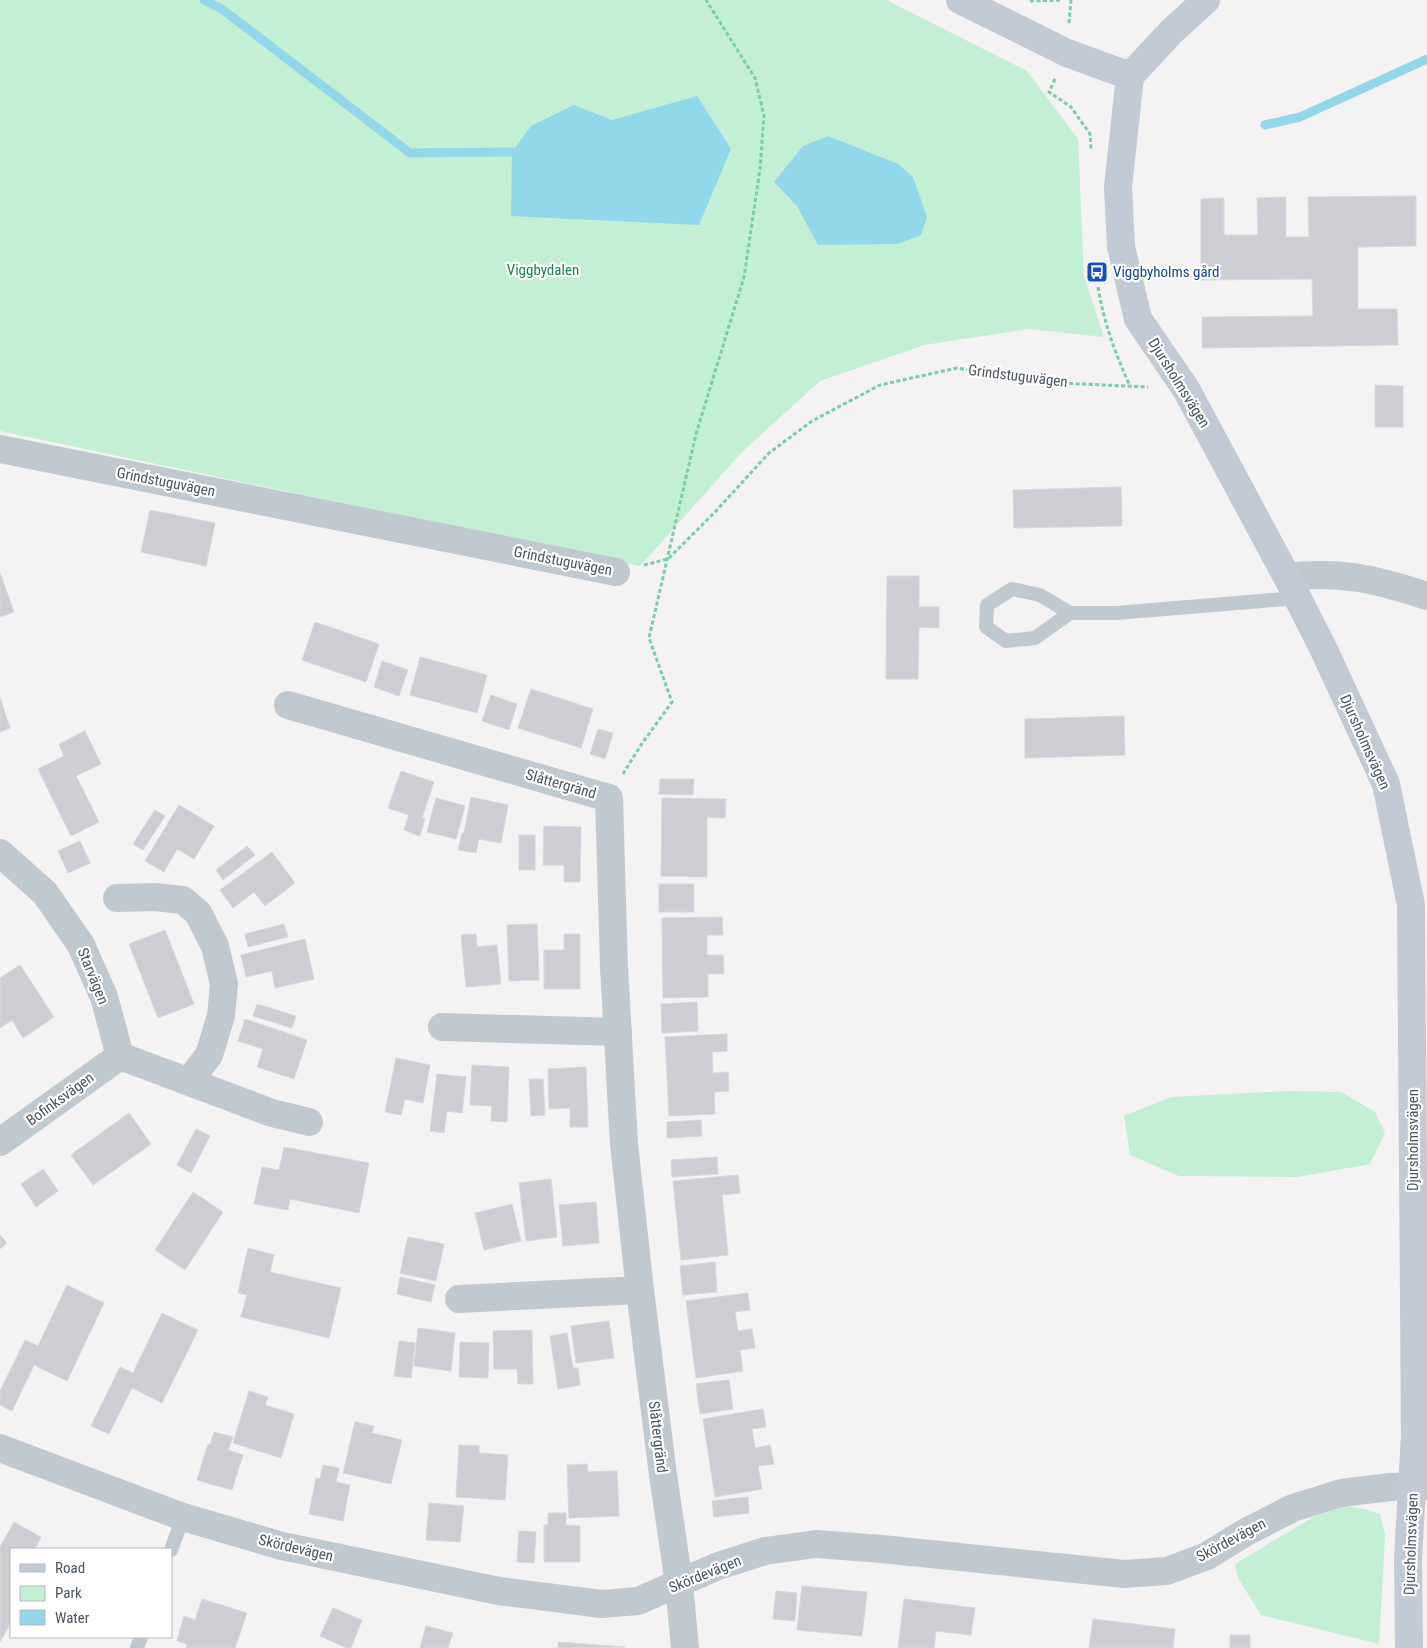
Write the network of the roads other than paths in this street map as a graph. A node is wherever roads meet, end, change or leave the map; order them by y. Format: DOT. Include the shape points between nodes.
graph roads {
  1 [pos="960,0"];
  2 [pos="1206,0"];
  3 [pos="1130,76"];
  4 [pos="0,449"];
  5 [pos="616,572"];
  6 [pos="1292,587"];
  7 [pos="1427,596"];
  8 [pos="1070,613"];
  9 [pos="288,705"];
  10 [pos="0,853"];
  11 [pos="117,898"];
  12 [pos="442,1027"];
  13 [pos="618,1032"];
  14 [pos="120,1056"];
  15 [pos="189,1081"];
  16 [pos="309,1122"];
  17 [pos="0,1142"];
  18 [pos="640,1290"];
  19 [pos="459,1299"];
  20 [pos="0,1448"];
  21 [pos="1420,1486"];
  22 [pos="183,1517"];
  23 [pos="172,1548"];
  24 [pos="679,1584"];
  25 [pos="685,1648"];
  26 [pos="1409,1648"];
  1 -- 3 [label="street" via="1067,53"];
  2 -- 3 [label="street"];
  3 -- 6 [label="street, Djursholmsvägen" via="1118,187 1121,247 1138,319 1186,389"];
  4 -- 5 [label="street, Grindstuguvägen"];
  6 -- 7 [label="street" via="1316,574 1355,576"];
  6 -- 8 [label="lane" via="1116,614"];
  6 -- 21 [label="street, Djursholmsvägen" via="1386,784 1411,905 1415,1425"];
  8 -- 8 [label="lane" via="1040,595 1012,589 987,605 986,627 1006,641 1035,638"];
  9 -- 13 [label="street, Slåttergränd" via="609,798"];
  10 -- 14 [label="street, Starvägen" via="46,893 81,945 104,997"];
  11 -- 15 [label="street" via="183,900 198,913 215,946 224,984 222,1016 209,1055"];
  12 -- 13 [label="street"];
  13 -- 18 [label="street, Slåttergränd" via="624,1144"];
  14 -- 15 [label="street"];
  14 -- 17 [label="street, Bofinksvägen"];
  15 -- 16 [label="street" via="272,1113"];
  18 -- 19 [label="street"];
  18 -- 24 [label="street, Slåttergränd"];
  20 -- 22 [label="street, Skördevägen"];
  21 -- 24 [label="street, Skördevägen" via="1341,1493 1292,1508 1207,1556 1167,1571 1124,1574 816,1544 765,1551 718,1566"];
  21 -- 26 [label="street, Djursholmsvägen" via="1408,1558"];
  22 -- 23 [label="lane"];
  22 -- 24 [label="street, Skördevägen" via="282,1546 499,1591 553,1599 602,1604 638,1601"];
  24 -- 25 [label="street, Slåttergränd"];
}
